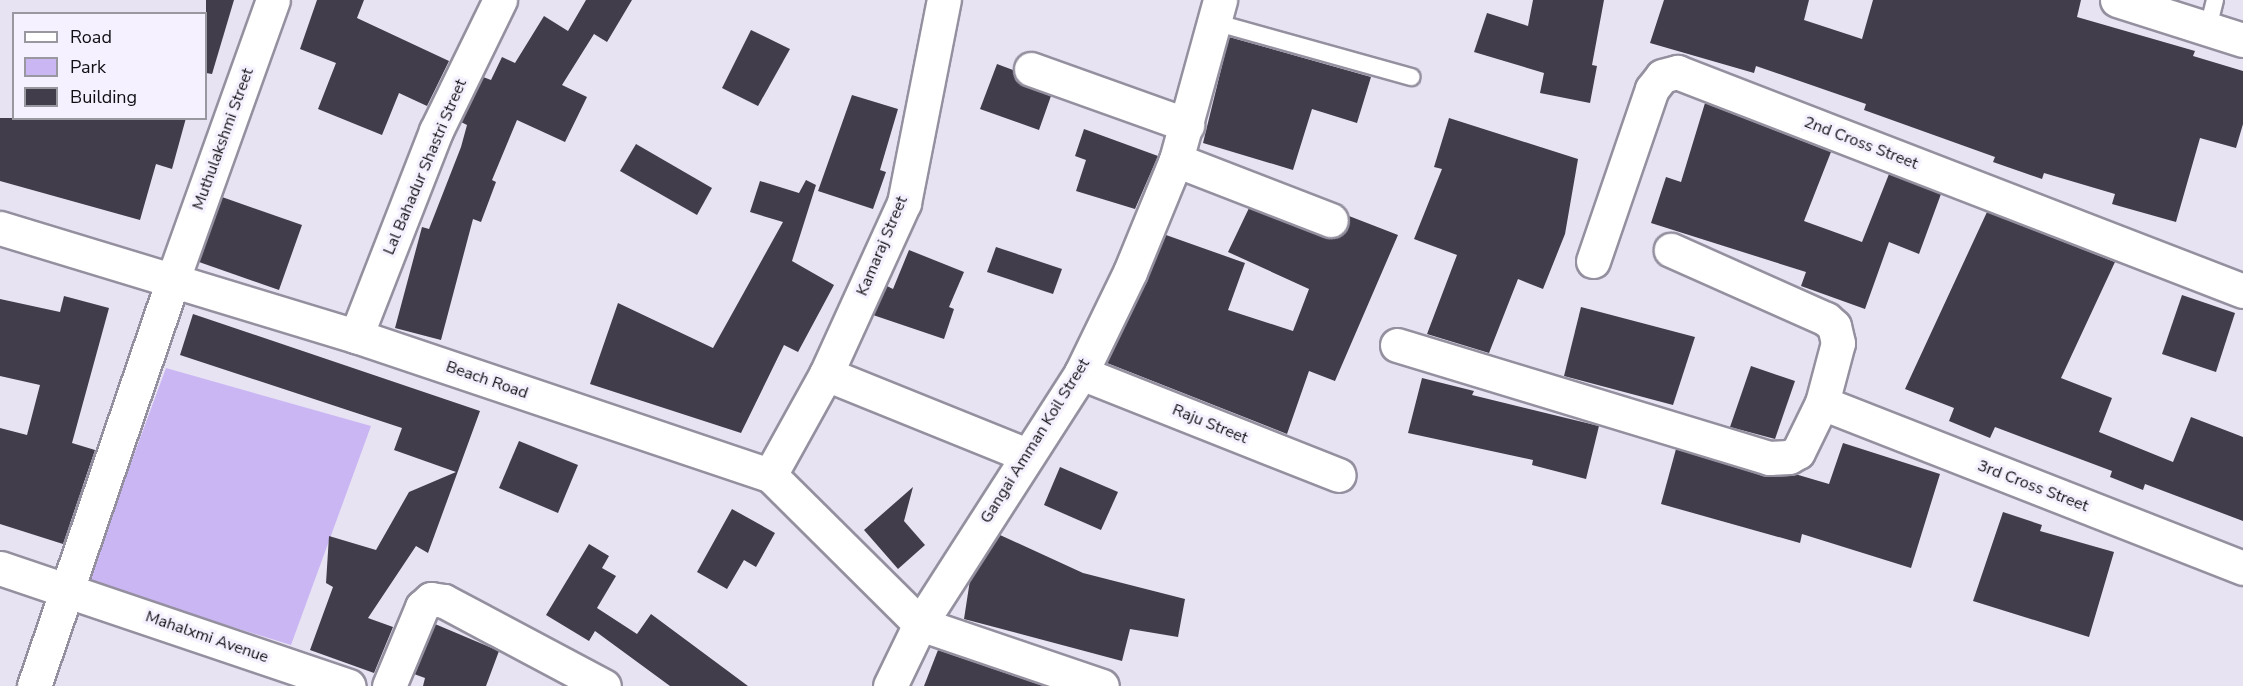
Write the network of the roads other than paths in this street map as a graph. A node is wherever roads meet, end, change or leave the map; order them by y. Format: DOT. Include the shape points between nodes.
graph roads {
  1 [pos="273,0"];
  2 [pos="500,0"];
  3 [pos="944,0"];
  4 [pos="2117,0"];
  5 [pos="1217,11"];
  6 [pos="2211,14"];
  7 [pos="2243,40"];
  8 [pos="1031,69"];
  9 [pos="1411,77"];
  10 [pos="1187,125"];
  11 [pos="1176,160"];
  12 [pos="1331,220"];
  13 [pos="0,228"];
  14 [pos="1671,250"];
  15 [pos="1593,261"];
  16 [pos="172,279"];
  17 [pos="2243,291"];
  18 [pos="356,336"];
  19 [pos="1398,345"];
  20 [pos="1081,373"];
  21 [pos="826,374"];
  22 [pos="1822,403"];
  23 [pos="1026,455"];
  24 [pos="770,475"];
  25 [pos="1339,475"];
  26 [pos="0,568"];
  27 [pos="2243,568"];
  28 [pos="65,588"];
  29 [pos="920,624"];
  30 [pos="34,686"];
  31 [pos="349,686"];
  32 [pos="389,686"];
  33 [pos="604,686"];
  34 [pos="891,686"];
  35 [pos="1102,686"];
  1 -- 16 [label="street, Muthulakshmi Street"];
  2 -- 18 [label="street, Lal Bahadur Shastri Street" via="436,131"];
  3 -- 21 [label="street, Kamaraj Street" via="904,202"];
  4 -- 6 [label="street"];
  5 -- 9 [label="lane"];
  5 -- 10 [label="street, Gangai Amman Koil Street"];
  6 -- 7 [label="street"];
  8 -- 10 [label="street"];
  10 -- 11 [label="street, Gangai Amman Koil Street"];
  11 -- 12 [label="street"];
  11 -- 20 [label="street, Gangai Amman Koil Street" via="1130,272"];
  13 -- 16 [label="street, Beach Road"];
  14 -- 22 [label="street" via="1834,326 1838,343"];
  15 -- 17 [label="street, 2nd Cross Street" via="1652,89 1662,76 1677,72"];
  16 -- 18 [label="street, Beach Road"];
  16 -- 28 [label="street, Muthulakshmi Street"];
  18 -- 24 [label="street, Beach Road"];
  19 -- 22 [label="street" via="1769,458 1789,457 1798,452"];
  20 -- 23 [label="street, Gangai Amman Koil Street"];
  20 -- 25 [label="street, Raju Street"];
  21 -- 23 [label="street"];
  21 -- 24 [label="street, Kamaraj Street"];
  22 -- 27 [label="street, 3rd Cross Street"];
  23 -- 29 [label="street, Gangai Amman Koil Street"];
  24 -- 29 [label="street, Beach Road"];
  26 -- 28 [label="street, Mahalxmi Avenue"];
  28 -- 30 [label="street, Muthulakshmi Street"];
  28 -- 31 [label="street, Mahalxmi Avenue"];
  29 -- 34 [label="street, Gangai Amman Koil Street"];
  29 -- 35 [label="street"];
  32 -- 33 [label="street" via="422,607 430,599 444,601"];
}
